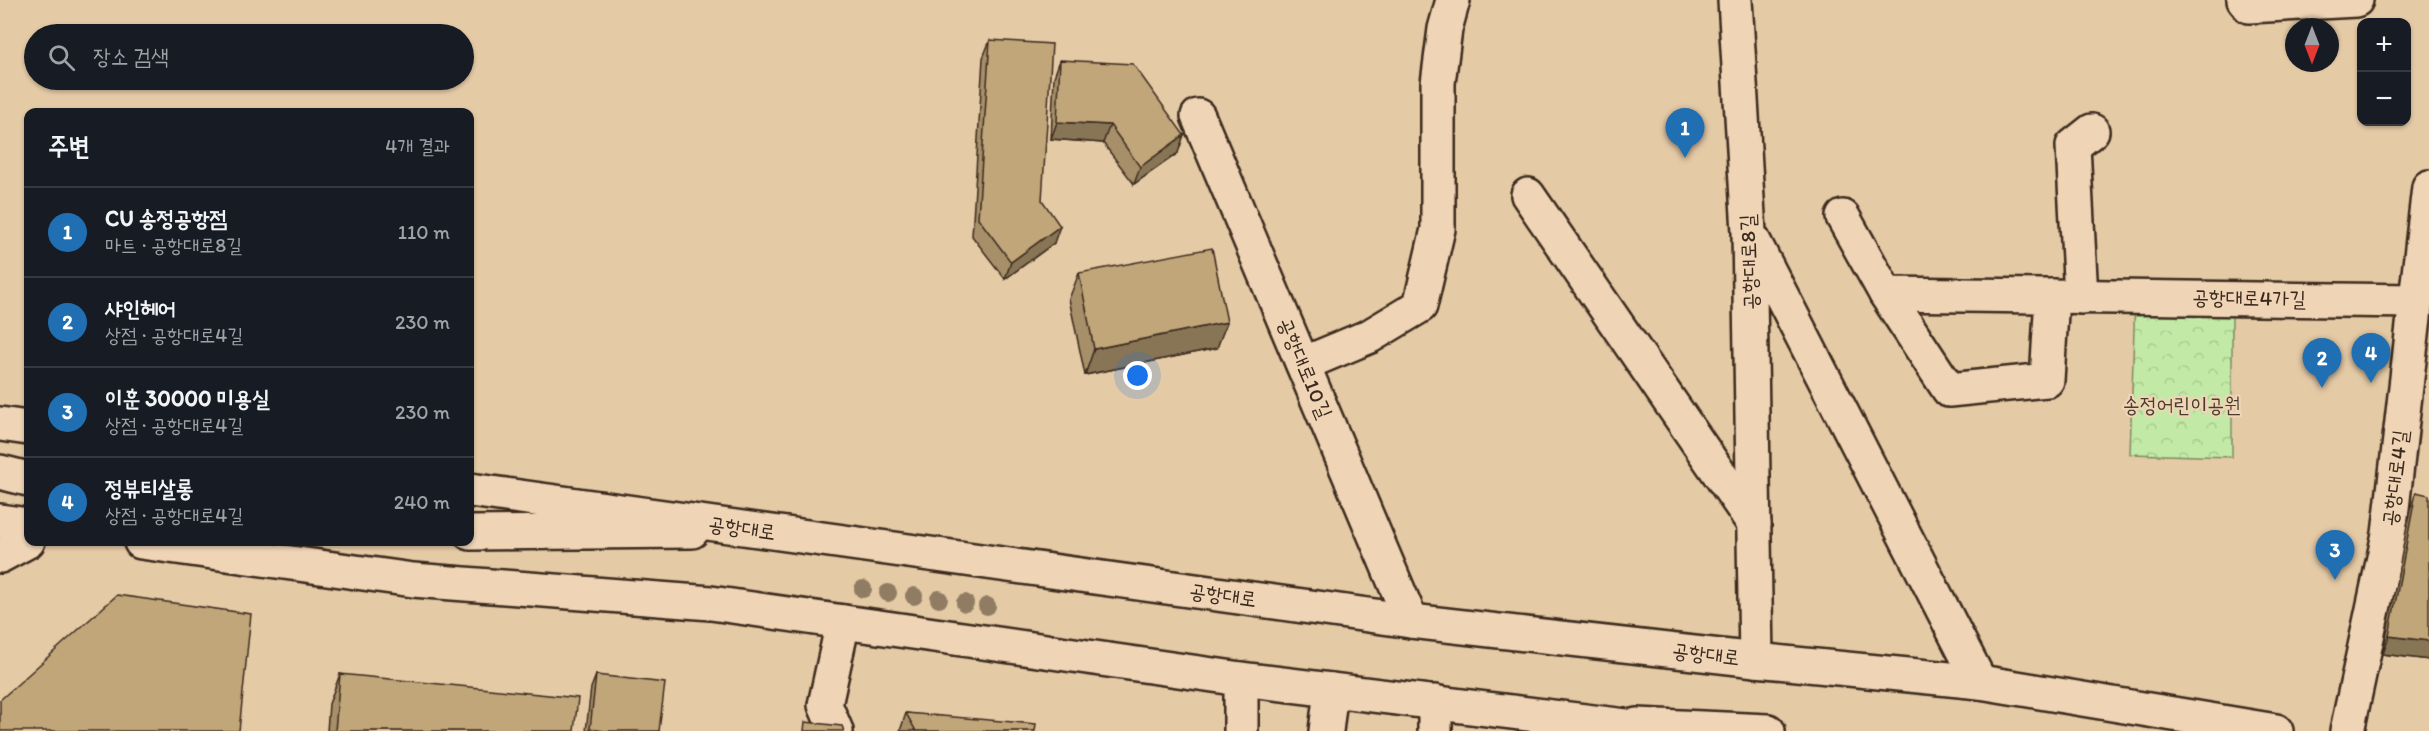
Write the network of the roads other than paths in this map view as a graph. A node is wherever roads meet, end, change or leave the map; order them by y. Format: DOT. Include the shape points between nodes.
graph roads {
  1 [pos="1453,0"];
  2 [pos="1735,0"];
  3 [pos="2244,0"];
  4 [pos="2356,0"];
  5 [pos="1198,116"];
  6 [pos="2092,131"];
  7 [pos="2429,187"];
  8 [pos="1528,195"];
  9 [pos="1843,217"];
  10 [pos="1749,232"];
  11 [pos="1886,294"];
  12 [pos="2067,296"];
  13 [pos="2416,301"];
  14 [pos="1303,364"];
  15 [pos="0,424"];
  16 [pos="24,427"];
  17 [pos="0,472"];
  18 [pos="24,478"];
  19 [pos="474,491"];
  20 [pos="0,521"];
  21 [pos="24,524"];
  22 [pos="1754,524"];
  23 [pos="760,530"];
  24 [pos="474,533"];
  25 [pos="24,542"];
  26 [pos="170,546"];
  27 [pos="0,556"];
  28 [pos="1411,621"];
  29 [pos="843,622"];
  30 [pos="1756,660"];
  31 [pos="1241,679"];
  32 [pos="1980,681"];
  33 [pos="1331,690"];
  34 [pos="1435,716"];
  35 [pos="1623,725"];
  36 [pos="836,731"];
  37 [pos="1240,731"];
  38 [pos="1326,731"];
  39 [pos="1667,731"];
  40 [pos="1768,731"];
  41 [pos="2276,731"];
  42 [pos="2347,731"];
  1 -- 14 [label="street" via="1444,29 1438,83 1438,229 1420,306 1370,336"];
  2 -- 10 [label="street, 공항대로8길"];
  3 -- 4 [label="street" via="2249,6"];
  5 -- 14 [label="street, 공항대로10길"];
  6 -- 12 [label="street" via="2073,146"];
  7 -- 13 [label="street, 공항대로4길"];
  8 -- 22 [label="street"];
  9 -- 11 [label="street"];
  10 -- 22 [label="street, 공항대로8길"];
  10 -- 32 [label="street"];
  11 -- 12 [label="street, 공항대로4가길"];
  11 -- 12 [label="street" via="1948,390 2047,380"];
  12 -- 13 [label="street, 공항대로4가길"];
  13 -- 42 [label="street, 공항대로4길" via="2389,534"];
  14 -- 28 [label="street, 공항대로10길"];
  15 -- 16 [label="street"];
  17 -- 18 [label="street"];
  19 -- 23 [label="street, 공항대로"];
  20 -- 21 [label="street"];
  22 -- 30 [label="street, 공항대로8길"];
  23 -- 24 [label="street"];
  23 -- 28 [label="street, 공항대로"];
  25 -- 27 [label="street"];
  26 -- 29 [label="street" via="413,580 711,603"];
  28 -- 30 [label="street, 공항대로"];
  29 -- 31 [label="street"];
  29 -- 36 [label="street" via="825,705"];
  30 -- 32 [label="street, 공항대로"];
  31 -- 33 [label="street"];
  31 -- 37 [label="street"];
  32 -- 41 [label="street, 공항대로"];
  33 -- 34 [label="street"];
  33 -- 38 [label="street"];
  34 -- 35 [label="street"];
  35 -- 39 [label="street"];
  35 -- 40 [label="street"];
}
